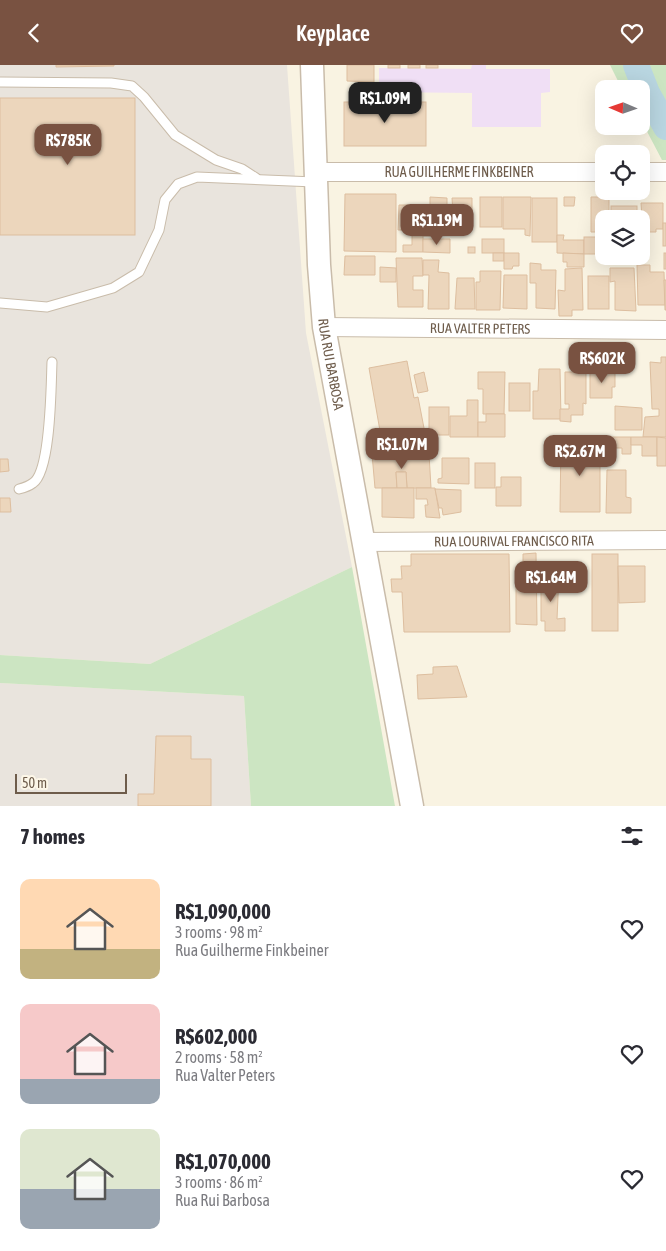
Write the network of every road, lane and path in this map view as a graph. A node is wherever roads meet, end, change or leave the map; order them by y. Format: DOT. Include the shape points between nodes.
graph roads {
  1 [pos="312,65"];
  2 [pos="0,82"];
  3 [pos="595,172"];
  4 [pos="650,172"];
  5 [pos="666,172"];
  6 [pos="315,177"];
  7 [pos="256,178"];
  8 [pos="0,303"];
  9 [pos="324,327"];
  10 [pos="666,330"];
  11 [pos="52,362"];
  12 [pos="19,489"];
  13 [pos="666,540"];
  14 [pos="362,542"];
  15 [pos="412,806"];
  1 -- 6 [label="street, RUA RUI BARBOSA"];
  2 -- 7 [label="lane" via="111,83 132,87 175,135 216,160"];
  3 -- 6 [label="street, RUA GUILHERME FINKBEINER"];
  4 -- 5 [label="street"];
  6 -- 7 [label="lane"];
  6 -- 9 [label="street, RUA RUI BARBOSA"];
  7 -- 8 [label="lane" via="198,177 178,184 165,199 159,230 139,272 113,288 47,307"];
  9 -- 10 [label="street, RUA VALTER PETERS"];
  9 -- 14 [label="street, RUA RUI BARBOSA"];
  11 -- 12 [label="lane" via="45,456 34,483"];
  13 -- 14 [label="street, RUA LOURIVAL FRANCISCO RITA"];
  14 -- 15 [label="street, RUA RUI BARBOSA"];
}
